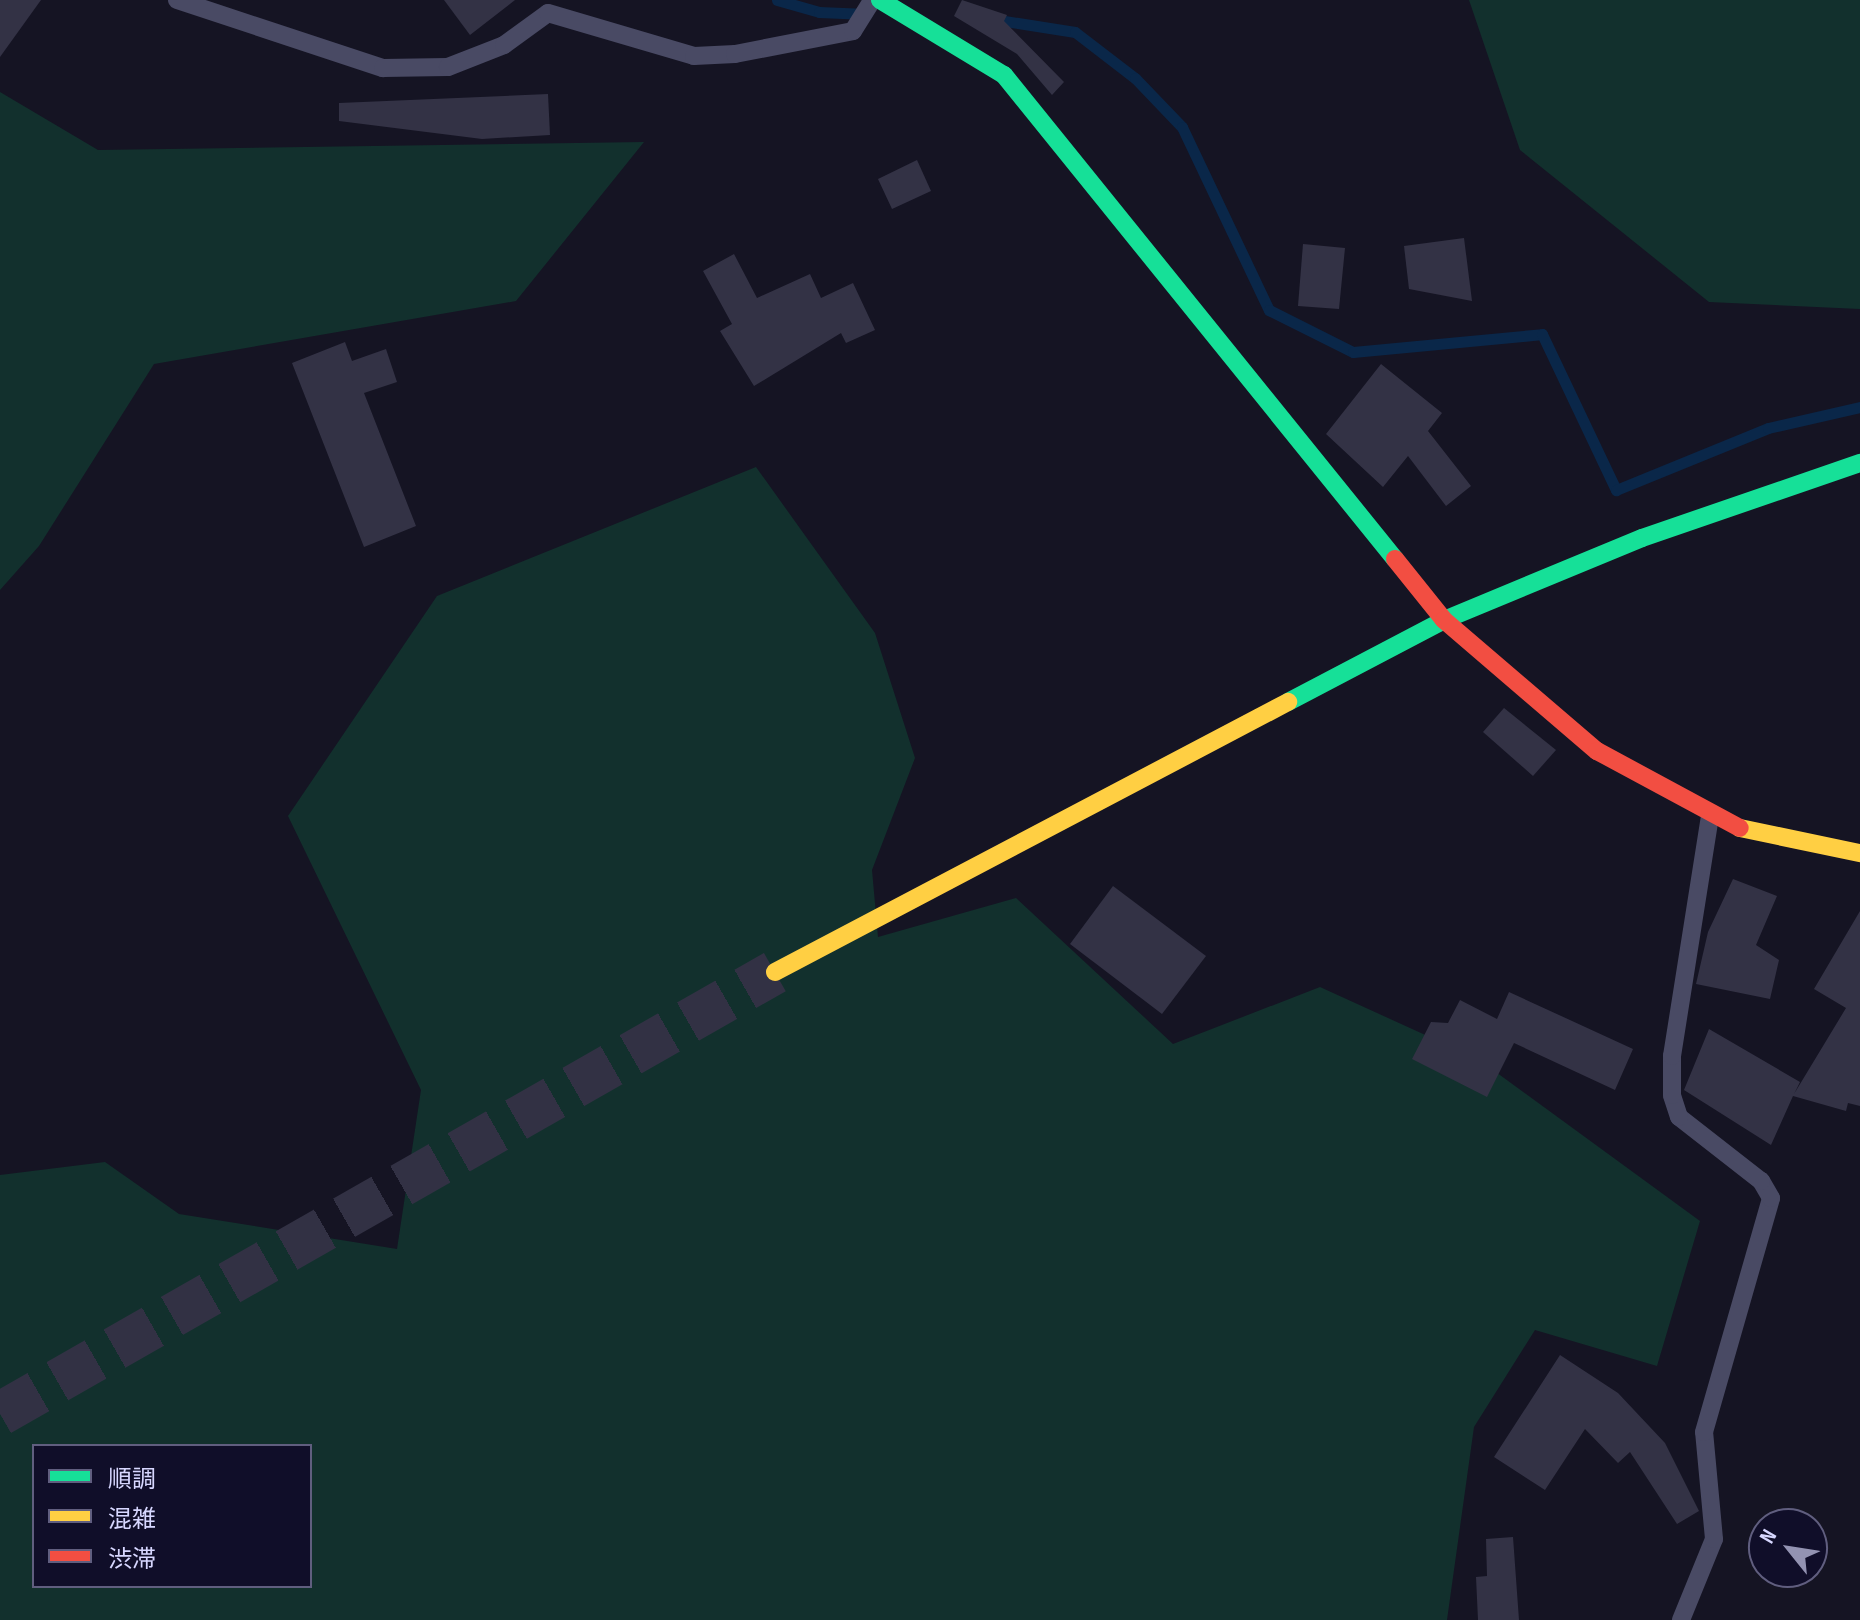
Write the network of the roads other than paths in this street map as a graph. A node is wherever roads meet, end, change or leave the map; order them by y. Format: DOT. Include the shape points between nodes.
graph roads {
  1 [pos="177,0"];
  2 [pos="872,0"];
  3 [pos="880,0"];
  4 [pos="1860,463"];
  5 [pos="1444,620"];
  6 [pos="1710,817"];
  7 [pos="1860,853"];
  8 [pos="775,972"];
  9 [pos="1681,1620"];
  1 -- 2 [label="lane" via="383,68 448,67 504,45 548,13 694,56 735,54 853,31"];
  3 -- 5 [label="street" via="1004,75"];
  4 -- 5 [label="street" via="1642,538"];
  5 -- 6 [label="street" via="1597,751"];
  5 -- 8 [label="street"];
  6 -- 7 [label="street" via="1764,837"];
  6 -- 9 [label="lane" via="1672,1056 1672,1095 1679,1117 1761,1181 1771,1198 1704,1432 1714,1539"];
}
